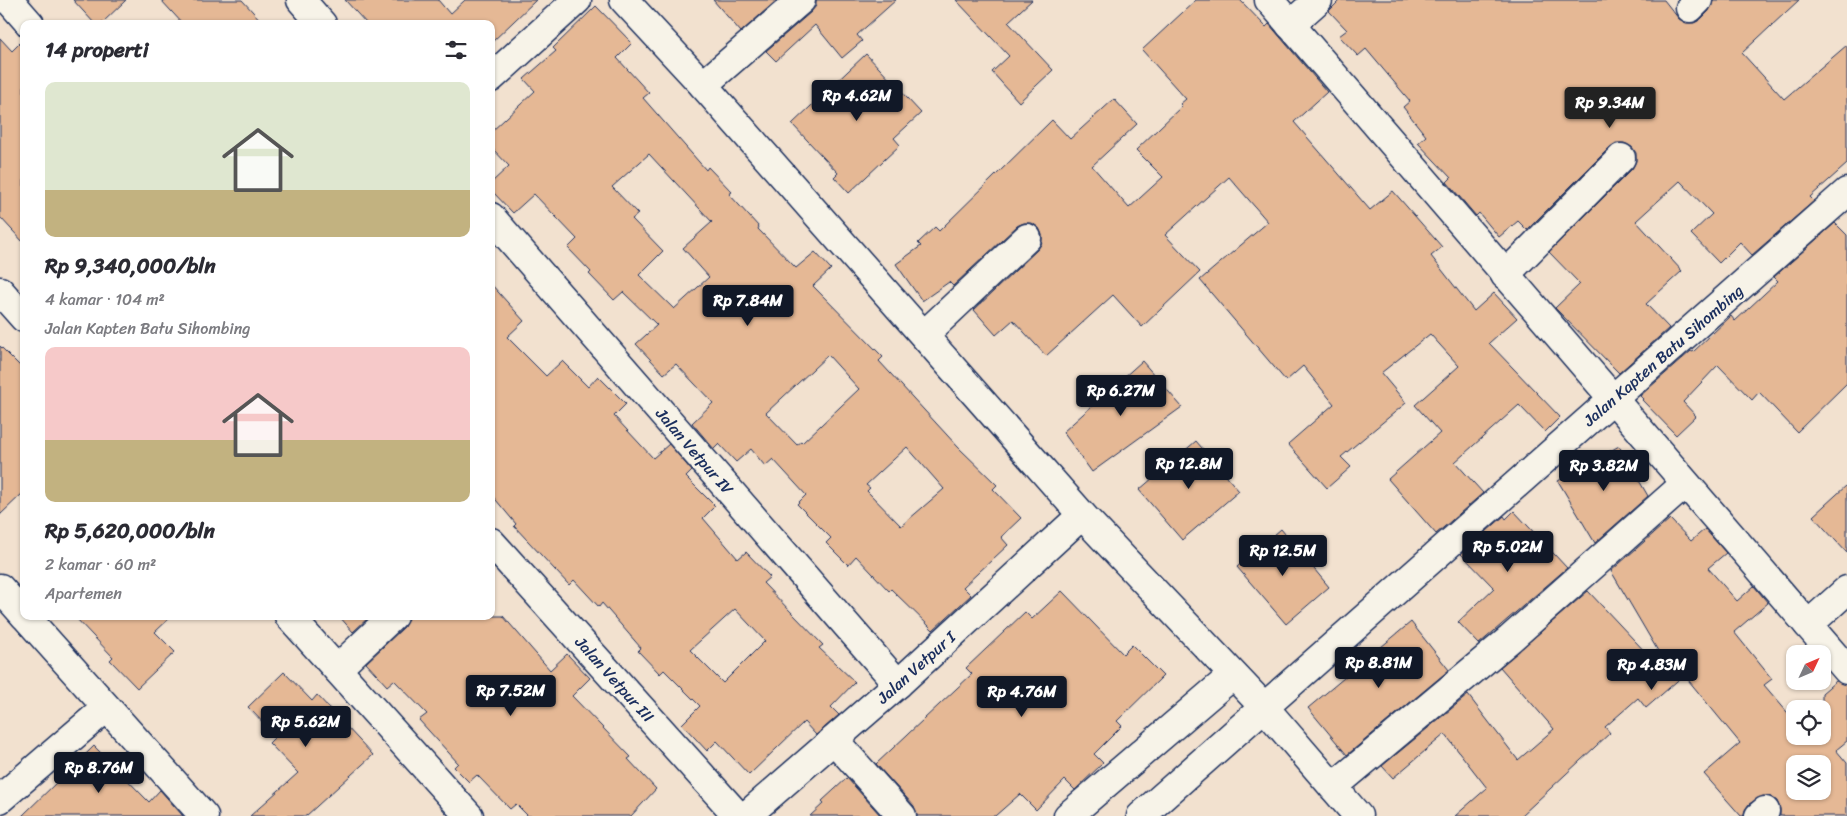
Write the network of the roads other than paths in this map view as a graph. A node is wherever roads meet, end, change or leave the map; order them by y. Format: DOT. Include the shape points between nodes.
graph roads {
  1 [pos="9,0"];
  2 [pos="301,0"];
  3 [pos="577,0"];
  4 [pos="624,0"];
  5 [pos="801,0"];
  6 [pos="1269,0"];
  7 [pos="1318,0"];
  8 [pos="26,20"];
  9 [pos="318,20"];
  10 [pos="1290,25"];
  11 [pos="495,74"];
  12 [pos="703,85"];
  13 [pos="1621,158"];
  14 [pos="1847,192"];
  15 [pos="495,222"];
  16 [pos="1027,238"];
  17 [pos="1505,275"];
  18 [pos="0,291"];
  19 [pos="20,314"];
  20 [pos="924,335"];
  21 [pos="1612,400"];
  22 [pos="1685,484"];
  23 [pos="1082,515"];
  24 [pos="495,546"];
  25 [pos="0,588"];
  26 [pos="1847,590"];
  27 [pos="20,611"];
  28 [pos="28,620"];
  29 [pos="293,620"];
  30 [pos="389,620"];
  31 [pos="1808,625"];
  32 [pos="337,669"];
  33 [pos="1847,670"];
  34 [pos="1233,675"];
  35 [pos="898,684"];
  36 [pos="1264,707"];
  37 [pos="106,708"];
  38 [pos="834,740"];
  39 [pos="1333,787"];
  40 [pos="0,799"];
  41 [pos="204,816"];
  42 [pos="468,816"];
  43 [pos="738,816"];
  44 [pos="746,816"];
  45 [pos="902,816"];
  46 [pos="1068,816"];
  47 [pos="1141,816"];
  48 [pos="1358,816"];
  1 -- 8 [label="street"];
  2 -- 9 [label="street"];
  3 -- 11 [label="street"];
  4 -- 12 [label="street"];
  5 -- 12 [label="street"];
  6 -- 10 [label="street"];
  7 -- 10 [label="street"];
  10 -- 17 [label="street"];
  12 -- 20 [label="street"];
  13 -- 17 [label="street"];
  14 -- 21 [label="street, Jalan Kapten Batu Sihombing"];
  15 -- 35 [label="street, Jalan Vetpur IV"];
  16 -- 20 [label="street"];
  17 -- 21 [label="street"];
  18 -- 19 [label="street"];
  20 -- 23 [label="street"];
  21 -- 22 [label="street"];
  21 -- 36 [label="street, Jalan Kapten Batu Sihombing"];
  22 -- 31 [label="street"];
  22 -- 39 [label="street" via="1510,639"];
  23 -- 34 [label="street"];
  23 -- 35 [label="street, Jalan Vetpur I"];
  24 -- 43 [label="street, Jalan Vetpur III"];
  25 -- 27 [label="street"];
  26 -- 31 [label="street"];
  28 -- 37 [label="street"];
  29 -- 32 [label="street"];
  30 -- 32 [label="street"];
  31 -- 33 [label="street"];
  32 -- 42 [label="street"];
  34 -- 36 [label="street"];
  34 -- 46 [label="street"];
  35 -- 38 [label="street, Jalan Vetpur I"];
  36 -- 39 [label="street"];
  36 -- 47 [label="street, Jalan Kapten Batu Sihombing"];
  37 -- 40 [label="street"];
  37 -- 41 [label="street"];
  38 -- 44 [label="street, Jalan Vetpur I"];
  38 -- 45 [label="street"];
  39 -- 48 [label="street"];
}
